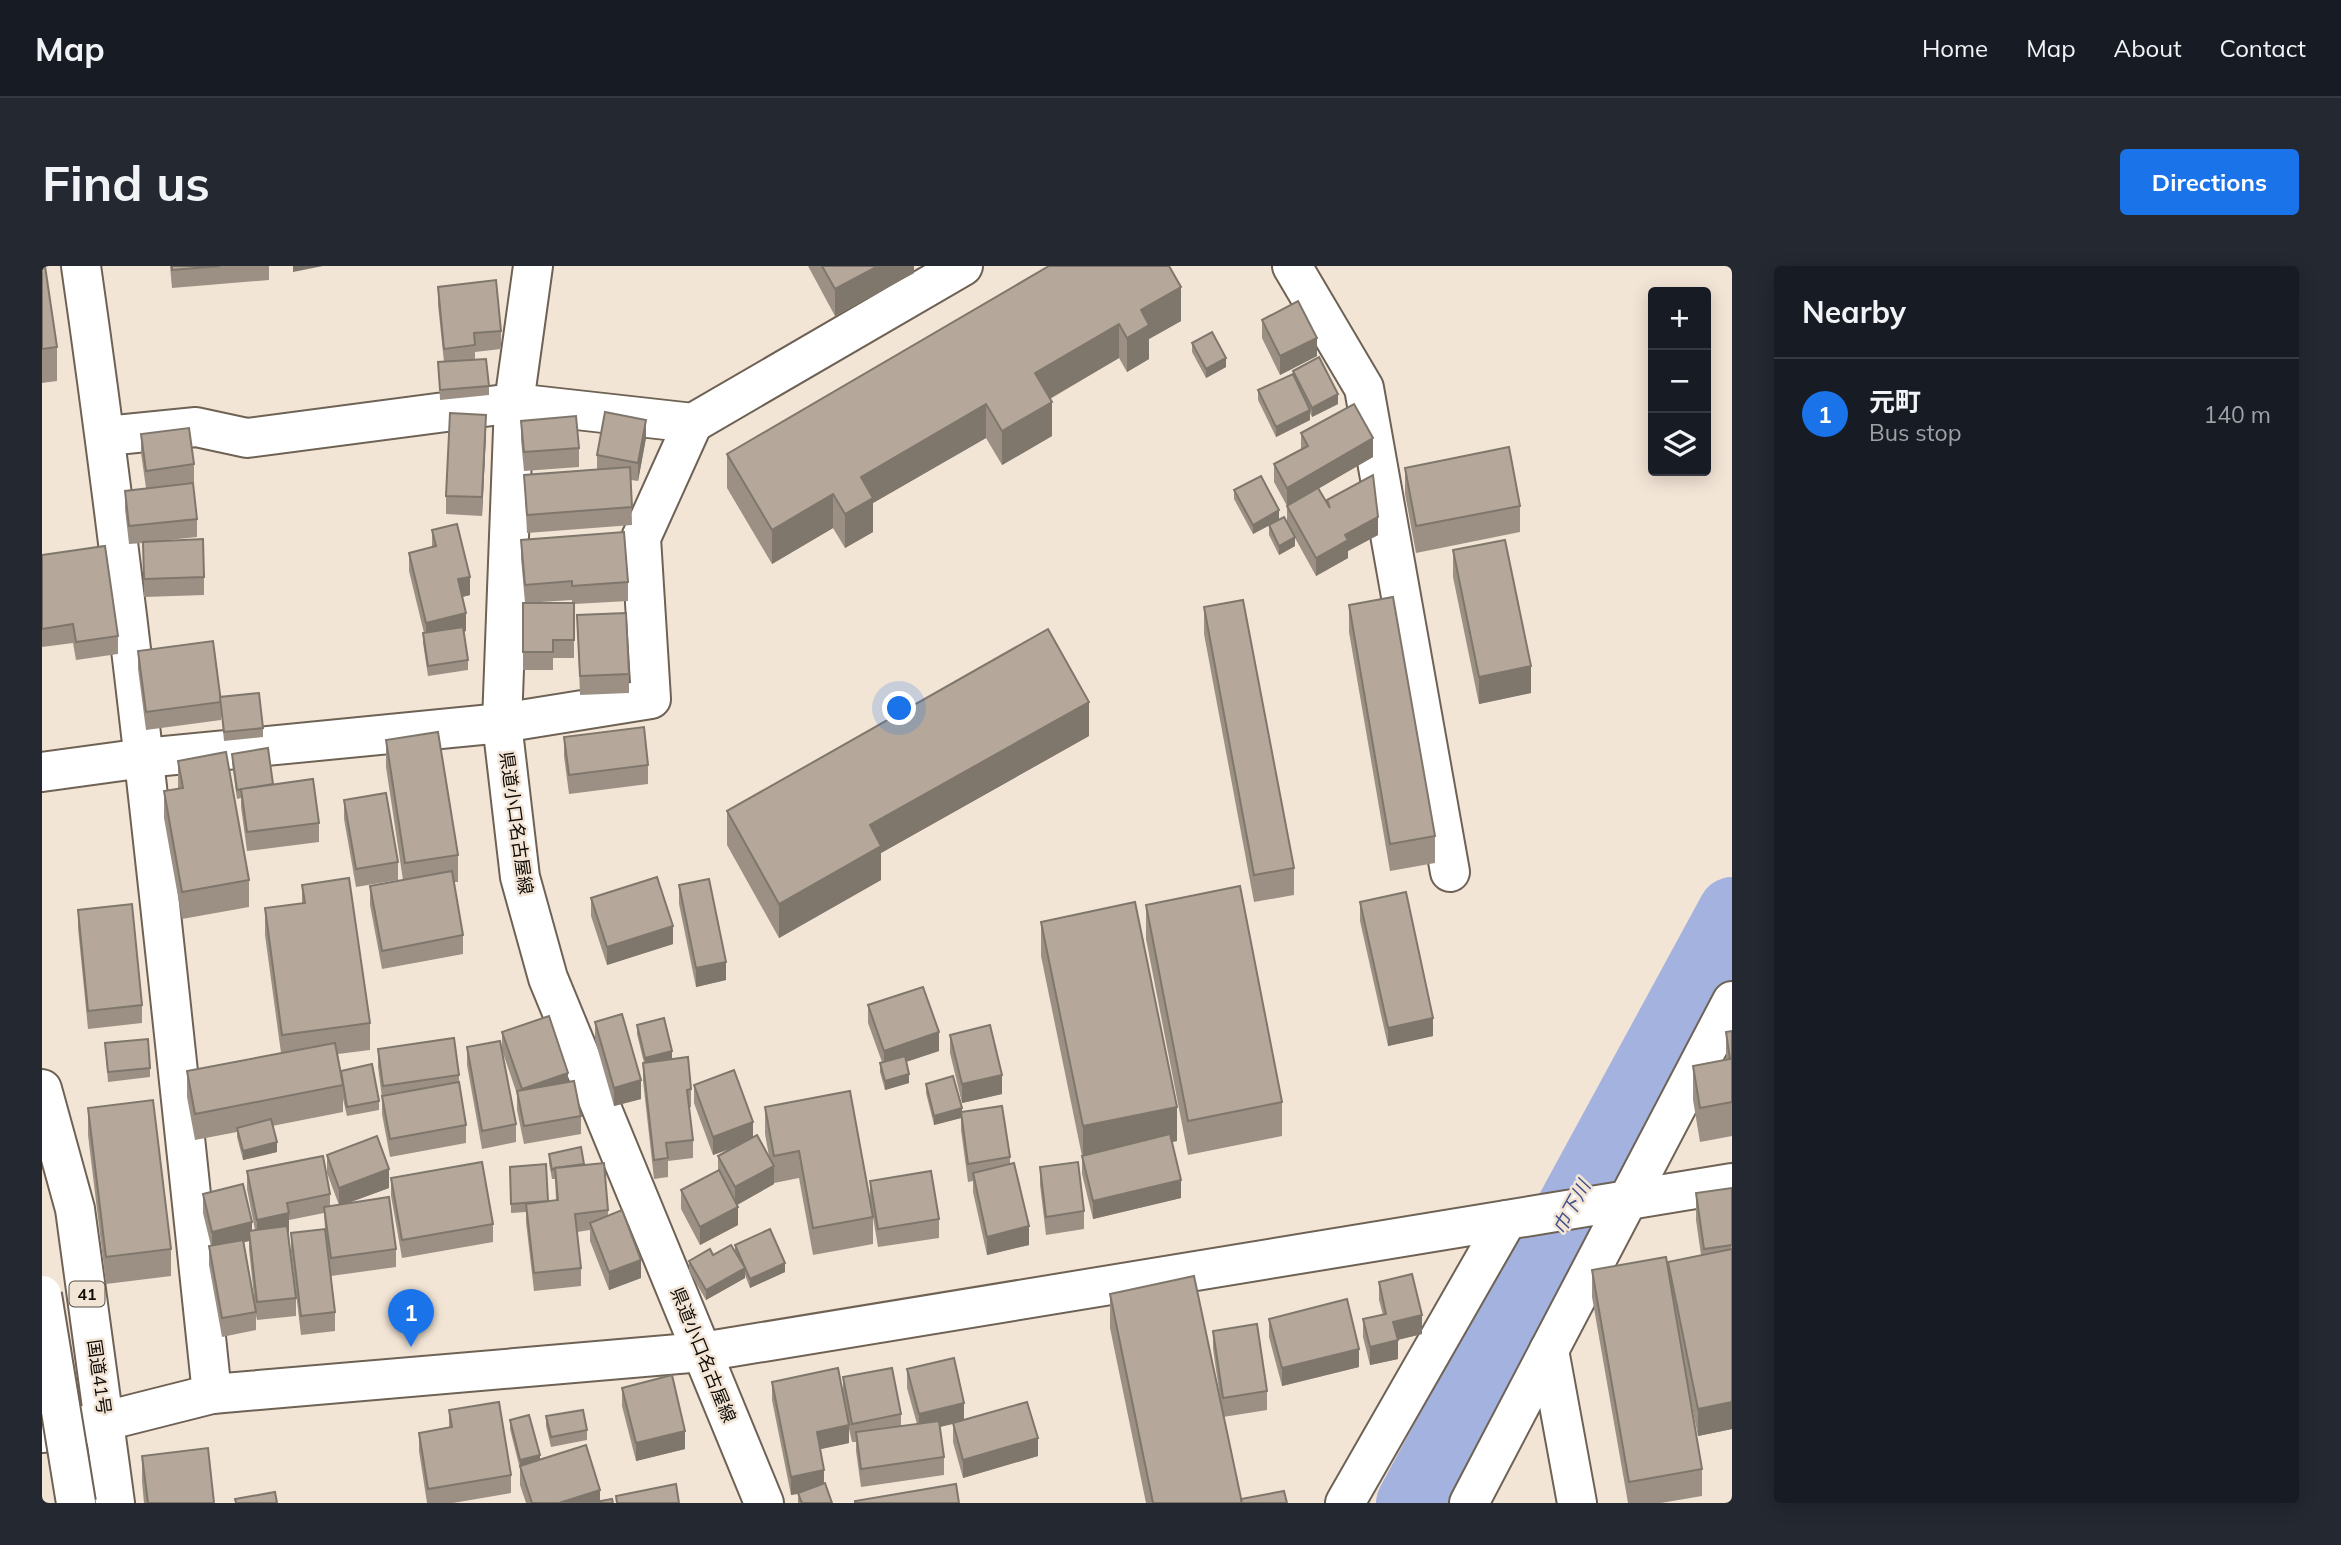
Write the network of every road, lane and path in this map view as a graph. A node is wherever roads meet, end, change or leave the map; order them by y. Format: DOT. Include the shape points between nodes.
graph roads {
  1 [pos="81,266"];
  2 [pos="533,266"];
  3 [pos="962,266"];
  4 [pos="1293,266"];
  5 [pos="514,403"];
  6 [pos="693,423"];
  7 [pos="106,436"];
  8 [pos="502,723"];
  9 [pos="144,758"];
  10 [pos="42,772"];
  11 [pos="1450,872"];
  12 [pos="1732,1002"];
  13 [pos="42,1089"];
  14 [pos="1732,1183"];
  15 [pos="1628,1200"];
  16 [pos="1507,1220"];
  17 [pos="42,1295"];
  18 [pos="1549,1350"];
  19 [pos="702,1352"];
  20 [pos="212,1394"];
  21 [pos="42,1401"];
  22 [pos="105,1421"];
  23 [pos="42,1433"];
  24 [pos="65,1503"];
  25 [pos="76,1503"];
  26 [pos="115,1503"];
  27 [pos="764,1503"];
  28 [pos="1345,1503"];
  29 [pos="1469,1503"];
  30 [pos="1577,1503"];
  1 -- 7 [label="main road"];
  2 -- 5 [label="main road, 県道小口名古屋線"];
  3 -- 6 [label="main road"];
  4 -- 11 [label="main road" via="1364,388"];
  5 -- 6 [label="main road"];
  5 -- 7 [label="main road" via="247,438 196,427"];
  5 -- 8 [label="main road, 県道小口名古屋線"];
  6 -- 8 [label="main road" via="641,538 651,699"];
  7 -- 9 [label="main road"];
  8 -- 9 [label="main road"];
  8 -- 19 [label="main road, 県道小口名古屋線" via="520,877 548,978"];
  9 -- 10 [label="main road"];
  9 -- 20 [label="main road"];
  12 -- 15 [label="main road"];
  13 -- 22 [label="main road, 国道41号 / 41" via="75,1209"];
  14 -- 15 [label="main road"];
  15 -- 16 [label="main road"];
  15 -- 18 [label="main road"];
  16 -- 19 [label="main road"];
  16 -- 28 [label="main road"];
  17 -- 25 [label="main road, bridge"];
  18 -- 29 [label="main road"];
  18 -- 30 [label="main road"];
  19 -- 20 [label="main road"];
  19 -- 27 [label="main road, 県道小口名古屋線"];
  20 -- 22 [label="main road"];
  21 -- 24 [label="main road"];
  22 -- 23 [label="main road"];
  22 -- 26 [label="main road, 国道41号 / 41"];
}
